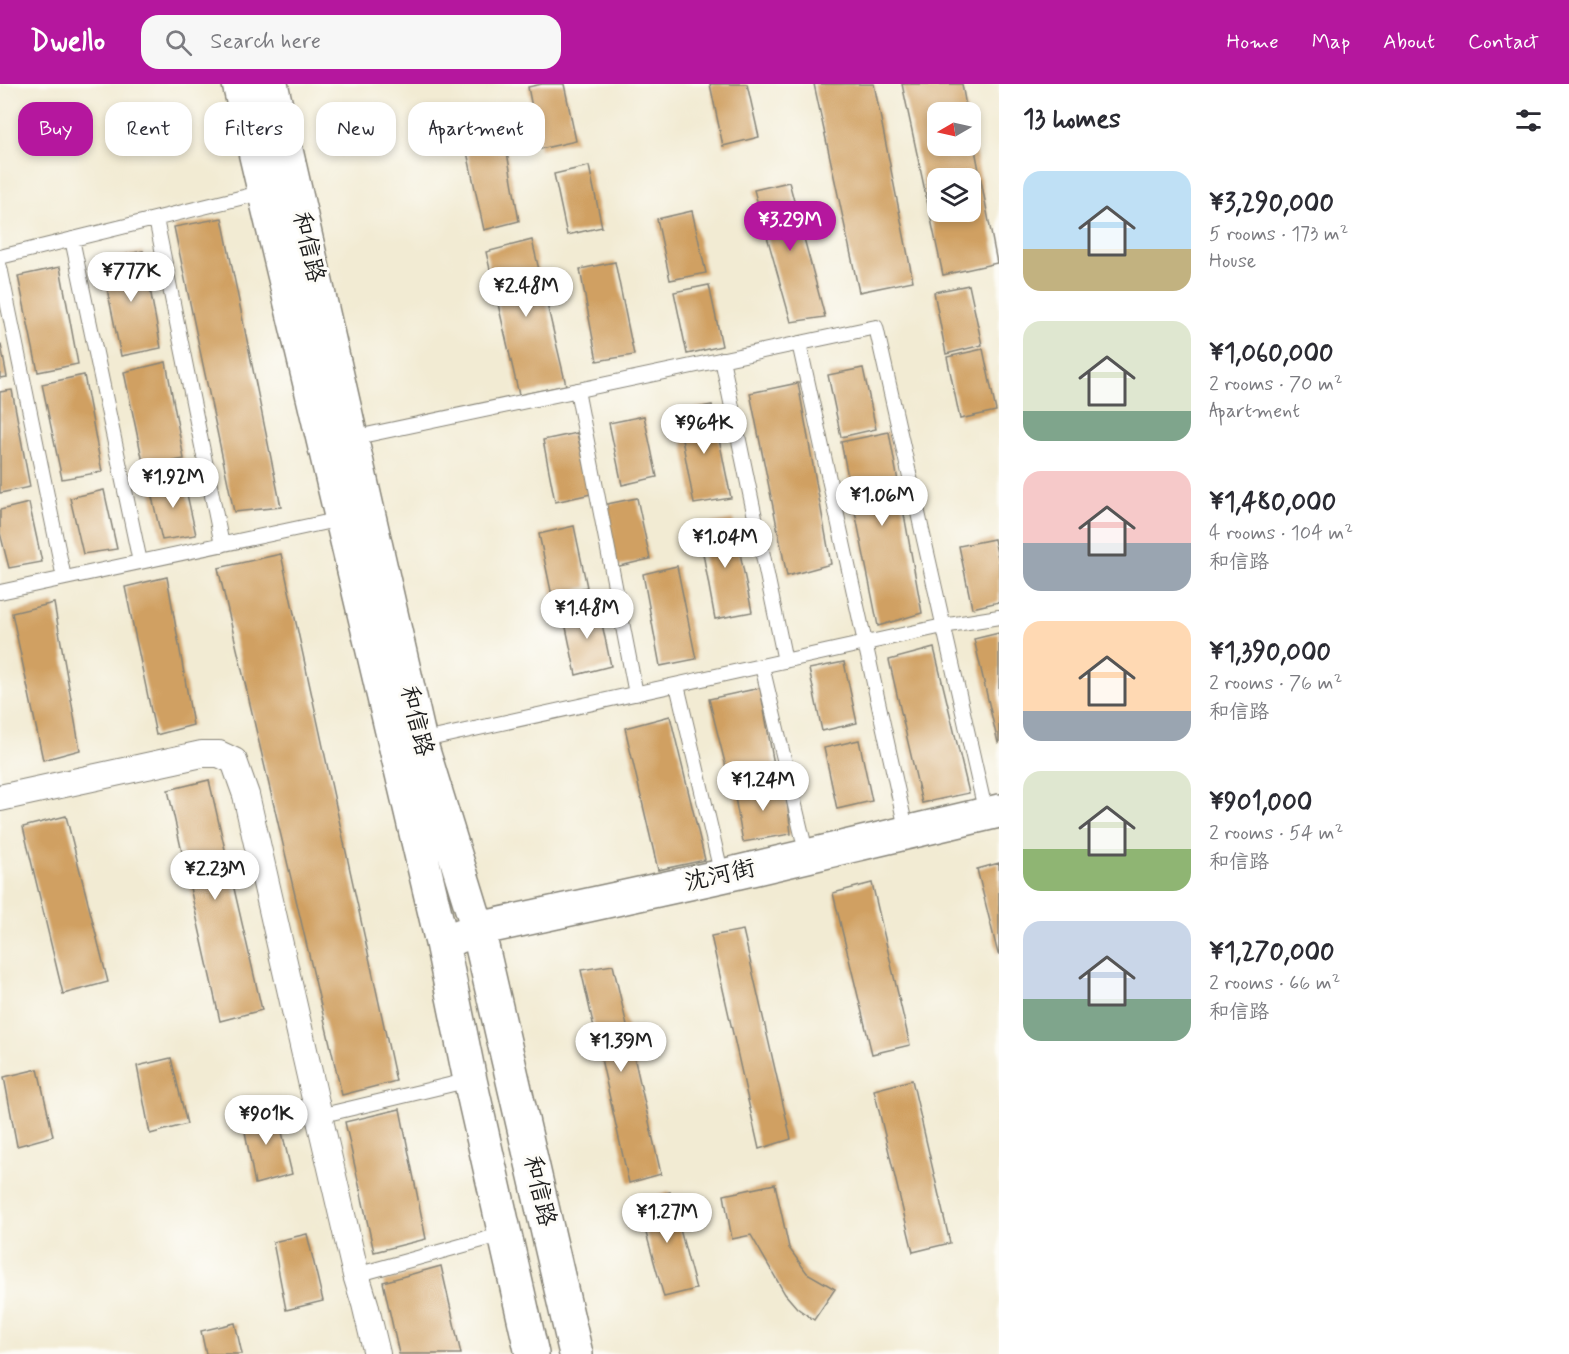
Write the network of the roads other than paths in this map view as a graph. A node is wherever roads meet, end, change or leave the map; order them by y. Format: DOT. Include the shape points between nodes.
graph roads {
  1 [pos="239,84"];
  2 [pos="271,84"];
  3 [pos="264,192"];
  4 [pos="156,219"];
  5 [pos="72,239"];
  6 [pos="0,257"];
  7 [pos="0,267"];
  8 [pos="799,343"];
  9 [pos="722,359"];
  10 [pos="577,390"];
  11 [pos="351,438"];
  12 [pos="341,519"];
  13 [pos="222,545"];
  14 [pos="140,562"];
  15 [pos="64,578"];
  16 [pos="0,592"];
  17 [pos="999,617"];
  18 [pos="944,626"];
  19 [pos="865,644"];
  20 [pos="785,661"];
  21 [pos="762,666"];
  22 [pos="677,685"];
  23 [pos="636,694"];
  24 [pos="420,741"];
  25 [pos="0,798"];
  26 [pos="993,813"];
  27 [pos="907,833"];
  28 [pos="807,856"];
  29 [pos="722,876"];
  30 [pos="478,929"];
  31 [pos="442,943"];
  32 [pos="470,1080"];
  33 [pos="318,1116"];
  34 [pos="504,1234"];
  35 [pos="356,1275"];
  36 [pos="377,1354"];
  37 [pos="532,1354"];
  38 [pos="576,1354"];
  1 -- 3 [label="street, 和信路"];
  2 -- 11 [label="street, 和信路"];
  3 -- 4 [label="lane"];
  3 -- 12 [label="street, 和信路"];
  4 -- 5 [label="lane"];
  4 -- 13 [label="lane"];
  5 -- 6 [label="lane"];
  5 -- 14 [label="lane"];
  7 -- 15 [label="lane"];
  8 -- 9 [label="lane"];
  8 -- 18 [label="lane" via="876,327"];
  8 -- 19 [label="lane"];
  9 -- 10 [label="lane"];
  9 -- 20 [label="lane"];
  10 -- 11 [label="lane"];
  10 -- 23 [label="lane"];
  11 -- 24 [label="street, 和信路"];
  12 -- 13 [label="lane"];
  12 -- 31 [label="street, 和信路"];
  13 -- 14 [label="lane"];
  14 -- 15 [label="lane"];
  15 -- 16 [label="lane"];
  17 -- 18 [label="lane"];
  18 -- 19 [label="lane"];
  18 -- 26 [label="lane"];
  19 -- 20 [label="lane"];
  19 -- 27 [label="lane"];
  20 -- 21 [label="lane"];
  21 -- 22 [label="lane"];
  21 -- 28 [label="lane"];
  22 -- 23 [label="lane"];
  22 -- 29 [label="lane"];
  23 -- 24 [label="lane"];
  24 -- 30 [label="street, 和信路"];
  25 -- 33 [label="street" via="202,754 219,754 234,762 246,795"];
  26 -- 27 [label="street, 沈河街"];
  27 -- 28 [label="street, 沈河街"];
  28 -- 29 [label="street, 沈河街"];
  29 -- 30 [label="street, 沈河街"];
  30 -- 31 [label="street, 沈河街"];
  30 -- 38 [label="street, 和信路"];
  31 -- 32 [label="street, 和信路"];
  32 -- 33 [label="lane"];
  32 -- 34 [label="street, 和信路"];
  33 -- 35 [label="street"];
  34 -- 35 [label="lane"];
  34 -- 37 [label="street, 和信路"];
  35 -- 36 [label="street"];
}
